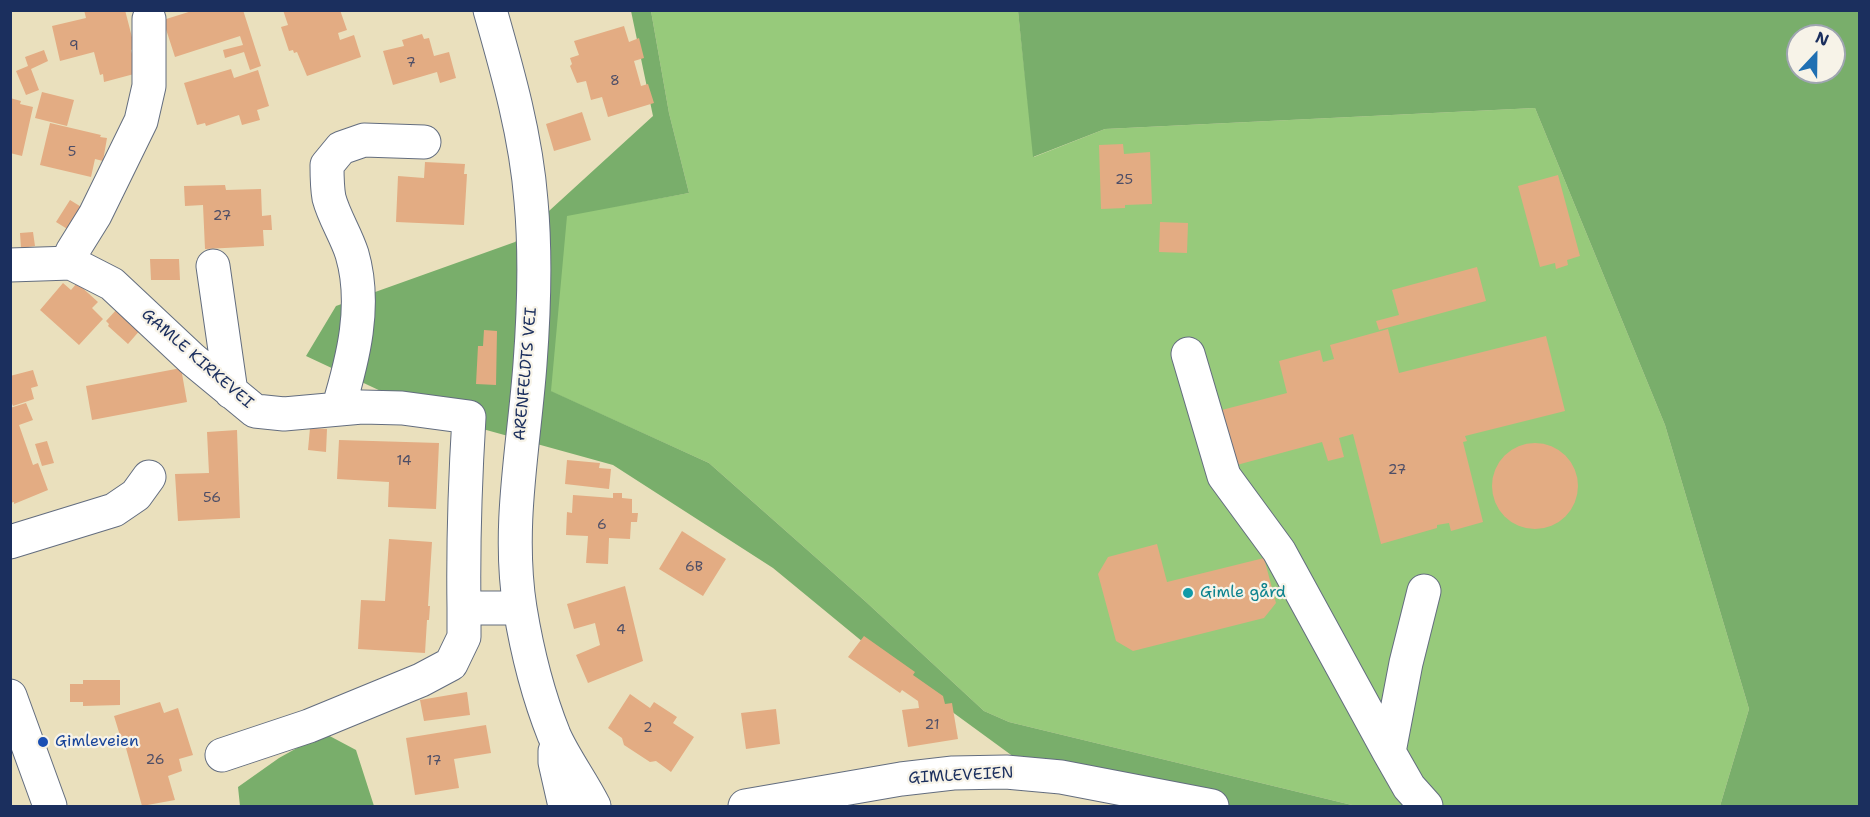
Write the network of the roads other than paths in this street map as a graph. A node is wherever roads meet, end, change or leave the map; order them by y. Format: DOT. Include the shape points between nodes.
graph roads {
  1 [pos="490,10"];
  2 [pos="149,19"];
  3 [pos="424,142"];
  4 [pos="71,262"];
  5 [pos="10,266"];
  6 [pos="213,266"];
  7 [pos="1188,354"];
  8 [pos="231,392"];
  9 [pos="338,409"];
  10 [pos="149,477"];
  11 [pos="10,542"];
  12 [pos="1424,591"];
  13 [pos="464,608"];
  14 [pos="520,608"];
  15 [pos="10,696"];
  16 [pos="555,737"];
  17 [pos="1389,752"];
  18 [pos="222,755"];
  19 [pos="50,807"];
  20 [pos="565,807"];
  21 [pos="594,807"];
  22 [pos="745,807"];
  23 [pos="1212,807"];
  24 [pos="1426,807"];
  1 -- 14 [label="street, ARENFELDTS VEI" via="519,124 533,234 530,366 515,514 514,557"];
  2 -- 4 [label="street" via="149,86 141,121 95,215 72,252"];
  3 -- 9 [label="street" via="364,140 341,147 327,165 329,199 351,254 359,288 359,315"];
  4 -- 5 [label="street"];
  4 -- 8 [label="street, GAMLE KIRKEVEI" via="112,284"];
  6 -- 8 [label="street"];
  7 -- 17 [label="street" via="1224,476 1279,551"];
  8 -- 9 [label="street, GAMLE KIRKEVEI" via="255,411 284,414"];
  9 -- 13 [label="street, GAMLE KIRKEVEI" via="402,408 469,417"];
  10 -- 11 [label="street" via="136,495 114,510"];
  12 -- 17 [label="street"];
  13 -- 14 [label="street"];
  13 -- 18 [label="street, GAMLE KIRKEVEI" via="464,637 451,664 309,726"];
  14 -- 16 [label="street, ARENFELDTS VEI" via="539,692"];
  15 -- 19 [label="street"];
  16 -- 20 [label="street, ARENFELDTS VEI" via="555,762"];
  16 -- 21 [label="street, ARENFELDTS VEI"];
  17 -- 24 [label="street"];
  22 -- 23 [label="street, GIMLEVEIEN" via="901,779 1006,772 1094,783"];
}
